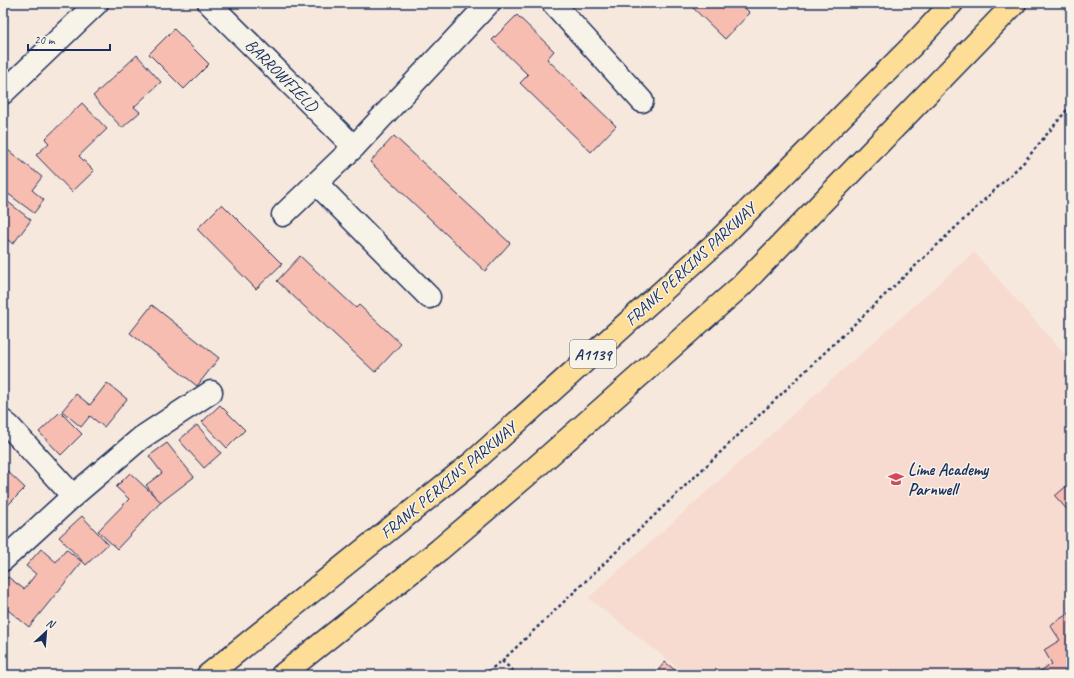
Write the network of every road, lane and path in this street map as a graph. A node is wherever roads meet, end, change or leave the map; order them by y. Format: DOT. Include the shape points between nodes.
graph roads {
  1 [pos="98,3"];
  2 [pos="209,3"];
  3 [pos="489,3"];
  4 [pos="553,3"];
  5 [pos="952,3"];
  6 [pos="1016,3"];
  7 [pos="3,93"];
  8 [pos="642,101"];
  9 [pos="1071,105"];
  10 [pos="354,147"];
  11 [pos="317,184"];
  12 [pos="284,215"];
  13 [pos="429,297"];
  14 [pos="211,392"];
  15 [pos="3,420"];
  16 [pos="73,496"];
  17 [pos="3,560"];
  18 [pos="502,661"];
  19 [pos="208,675"];
  20 [pos="282,675"];
  21 [pos="482,675"];
  22 [pos="518,675"];
  1 -- 7 [label="street"];
  2 -- 10 [label="street, BARROWFIELD"];
  3 -- 10 [label="street"];
  4 -- 8 [label="street"];
  5 -- 19 [label="highway, FRANK PERKINS PARKWAY / A1139" via="717,242 473,462"];
  6 -- 20 [label="highway, A1139" via="741,286 439,550"];
  9 -- 18 [label="path" via="1024,162"];
  10 -- 11 [label="street"];
  11 -- 12 [label="street"];
  11 -- 13 [label="street"];
  14 -- 16 [label="street" via="140,438"];
  15 -- 16 [label="street"];
  16 -- 17 [label="street"];
  18 -- 21 [label="path"];
  18 -- 22 [label="path"];
}
